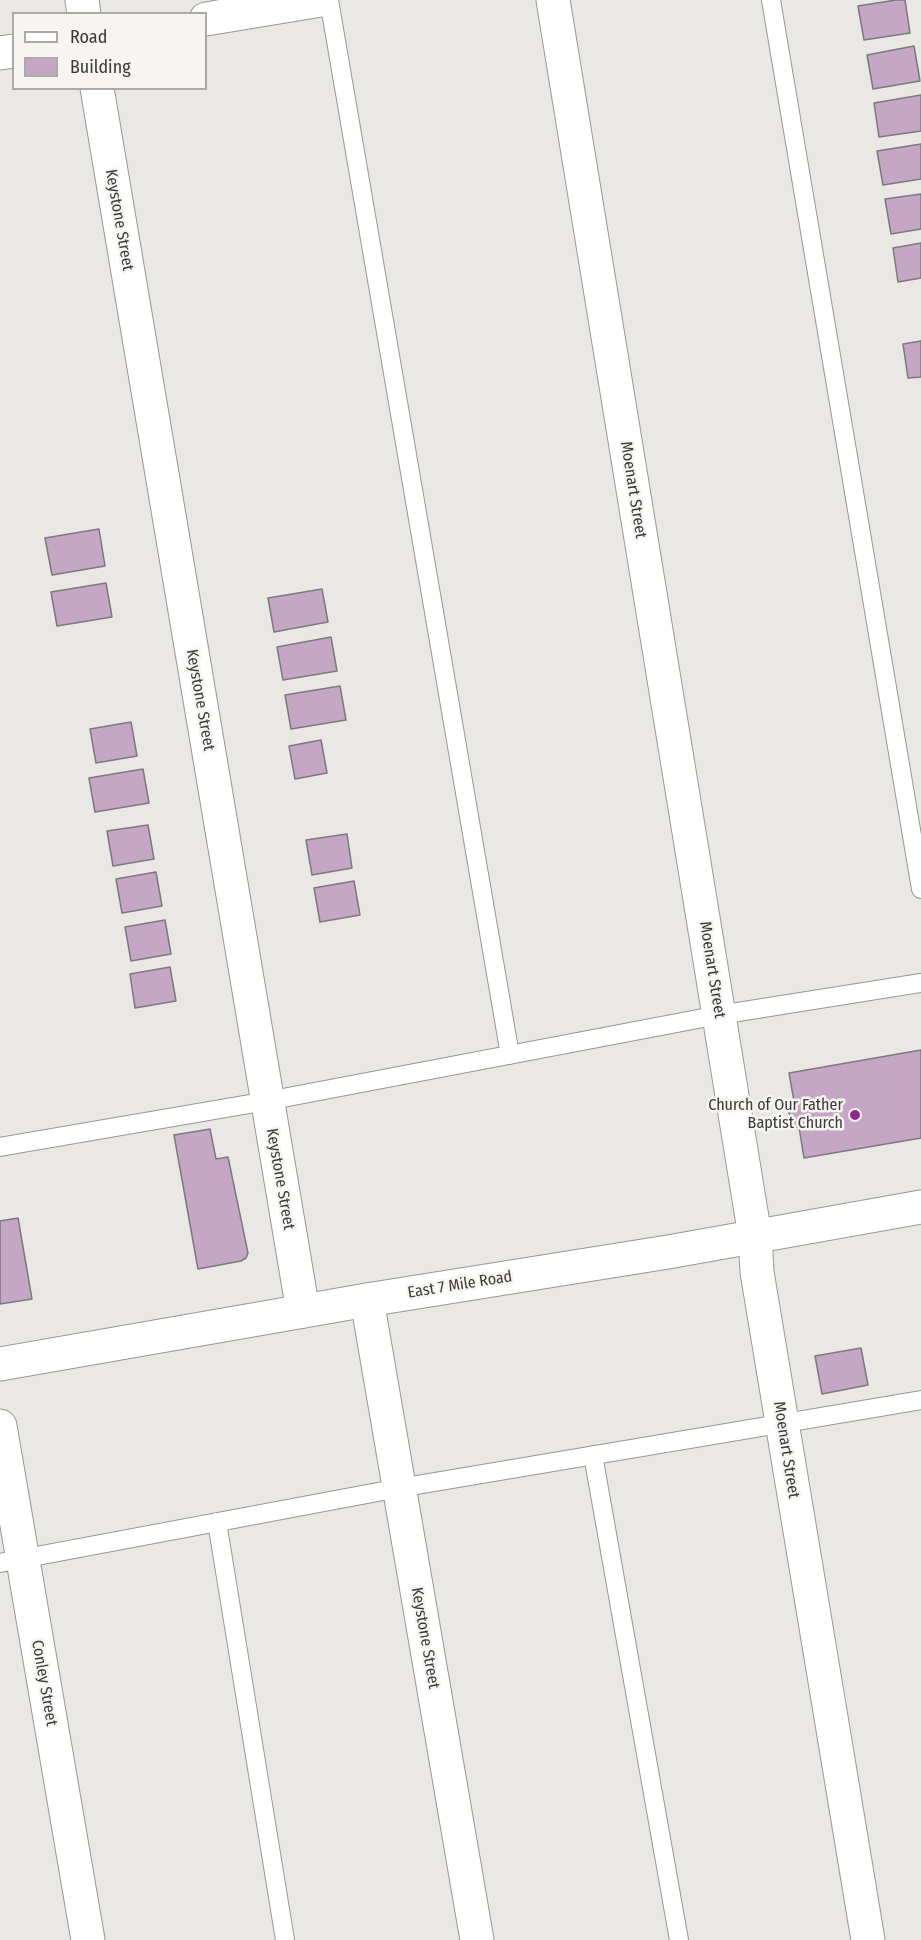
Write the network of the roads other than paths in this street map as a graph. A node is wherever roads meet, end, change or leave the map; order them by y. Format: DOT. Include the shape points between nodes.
graph roads {
  1 [pos="321,0"];
  2 [pos="329,0"];
  3 [pos="553,0"];
  4 [pos="771,0"];
  5 [pos="207,19"];
  6 [pos="97,90"];
  7 [pos="921,890"];
  8 [pos="921,983"];
  9 [pos="719,1015"];
  10 [pos="510,1055"];
  11 [pos="267,1101"];
  12 [pos="0,1147"];
  13 [pos="921,1207"];
  14 [pos="755,1236"];
  15 [pos="367,1300"];
  16 [pos="303,1311"];
  17 [pos="0,1364"];
  18 [pos="921,1400"];
  19 [pos="782,1424"];
  20 [pos="0,1426"];
  21 [pos="593,1455"];
  22 [pos="399,1488"];
  23 [pos="217,1522"];
  24 [pos="11,1561"];
  25 [pos="88,1940"];
  26 [pos="285,1940"];
  27 [pos="477,1940"];
  28 [pos="679,1940"];
  29 [pos="868,1940"];
  1 -- 5 [label="street"];
  2 -- 10 [label="lane"];
  3 -- 9 [label="street, Moenart Street"];
  4 -- 7 [label="lane"];
  6 -- 11 [label="street, Keystone Street"];
  8 -- 9 [label="lane"];
  9 -- 10 [label="lane"];
  9 -- 14 [label="street, Moenart Street"];
  10 -- 11 [label="lane"];
  11 -- 12 [label="lane"];
  11 -- 16 [label="street, Keystone Street"];
  13 -- 14 [label="street, East 7 Mile Road"];
  14 -- 15 [label="street, East 7 Mile Road"];
  14 -- 19 [label="street, Moenart Street" via="757,1272"];
  15 -- 16 [label="street, East 7 Mile Road"];
  15 -- 22 [label="street, Keystone Street"];
  16 -- 17 [label="street, East 7 Mile Road"];
  18 -- 19 [label="lane"];
  19 -- 21 [label="lane"];
  19 -- 29 [label="street, Moenart Street"];
  20 -- 24 [label="street, Conley Street"];
  21 -- 22 [label="lane"];
  21 -- 28 [label="lane"];
  22 -- 23 [label="lane"];
  22 -- 27 [label="street, Keystone Street"];
  23 -- 24 [label="lane"];
  23 -- 26 [label="lane"];
  24 -- 25 [label="street, Conley Street"];
}
